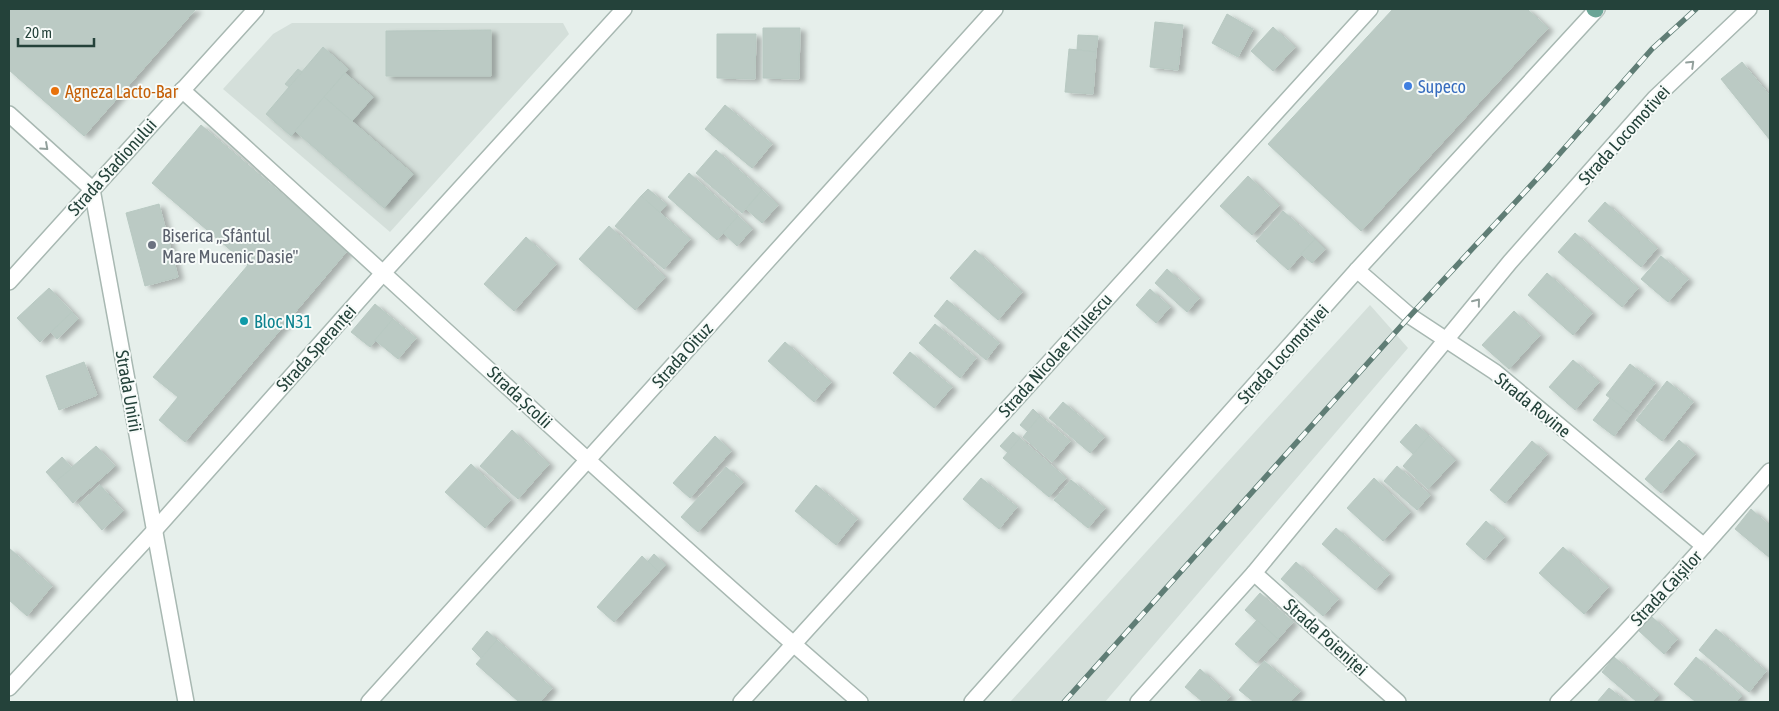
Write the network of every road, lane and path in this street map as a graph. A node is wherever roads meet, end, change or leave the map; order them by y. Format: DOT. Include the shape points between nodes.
graph roads {
  1 [pos="256,9"];
  2 [pos="624,9"];
  3 [pos="995,9"];
  4 [pos="1370,9"];
  5 [pos="1596,9"];
  6 [pos="1749,9"];
  7 [pos="182,90"];
  8 [pos="9,114"];
  9 [pos="92,189"];
  10 [pos="1358,270"];
  11 [pos="384,272"];
  12 [pos="9,282"];
  13 [pos="1446,340"];
  14 [pos="588,459"];
  15 [pos="1770,471"];
  16 [pos="154,531"];
  17 [pos="1704,546"];
  18 [pos="1254,573"];
  19 [pos="793,644"];
  20 [pos="9,688"];
  21 [pos="186,702"];
  22 [pos="369,702"];
  23 [pos="741,702"];
  24 [pos="860,702"];
  25 [pos="972,702"];
  26 [pos="1138,702"];
  27 [pos="1398,702"];
  28 [pos="1558,702"];
  1 -- 7 [label="street, Strada Stadionului"];
  2 -- 11 [label="street, Strada Speranței"];
  3 -- 14 [label="street, Strada Oituz"];
  4 -- 19 [label="street, Strada Nicolae Titulescu"];
  5 -- 10 [label="street, Strada Locomotivei"];
  13 -- 6 [label="street, Strada Locomotivei, one-way" via="1510,262 1655,98"];
  7 -- 9 [label="street, Strada Stadionului"];
  7 -- 11 [label="street, Strada Școlii"];
  8 -- 9 [label="street, one-way"];
  9 -- 12 [label="street, Strada Stadionului"];
  9 -- 16 [label="street, Strada Unirii"];
  10 -- 13 [label="street, Strada Rovine" via="1410,316"];
  10 -- 25 [label="street, Strada Locomotivei"];
  11 -- 14 [label="street, Strada Școlii"];
  11 -- 16 [label="street, Strada Speranței"];
  13 -- 17 [label="street, Strada Rovine" via="1495,372"];
  13 -- 18 [label="street, Strada Locomotivei"];
  14 -- 19 [label="street, Strada Școlii"];
  14 -- 22 [label="street, Strada Oituz"];
  15 -- 17 [label="street, Strada Caișilor"];
  16 -- 20 [label="street, Strada Speranței"];
  16 -- 21 [label="street, Strada Unirii"];
  17 -- 28 [label="street, Strada Caișilor"];
  18 -- 26 [label="street, Strada Locomotivei"];
  18 -- 27 [label="street, Strada Poieniței"];
  19 -- 23 [label="street, Strada Nicolae Titulescu"];
  19 -- 24 [label="street, Strada Școlii"];
}
